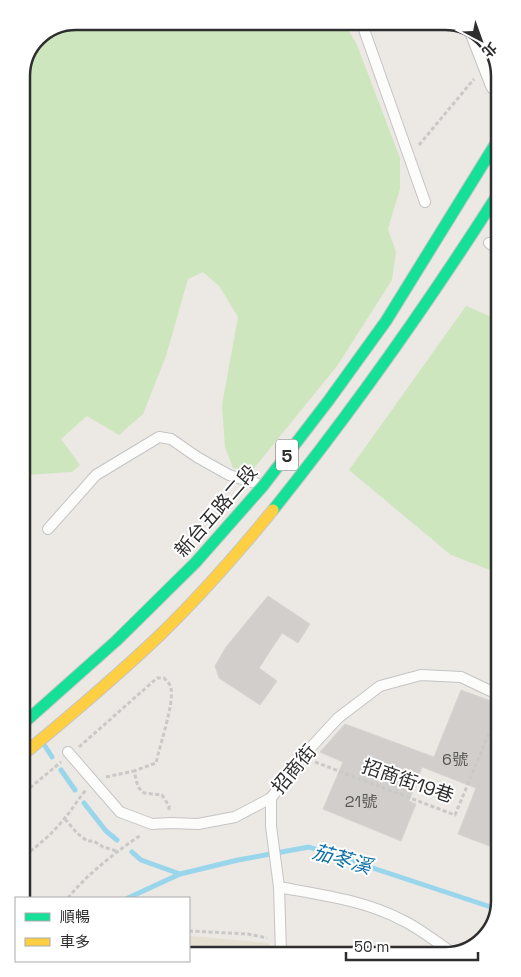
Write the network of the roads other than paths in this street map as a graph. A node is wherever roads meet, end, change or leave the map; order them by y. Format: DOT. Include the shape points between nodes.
graph roads {
  1 [pos="364,30"];
  2 [pos="483,51"];
  3 [pos="490,66"];
  4 [pos="491,151"];
  5 [pos="425,202"];
  6 [pos="491,206"];
  7 [pos="263,486"];
  8 [pos="48,529"];
  9 [pos="491,691"];
  10 [pos="30,717"];
  11 [pos="30,749"];
  12 [pos="69,754"];
  13 [pos="271,798"];
  14 [pos="279,887"];
  15 [pos="280,947"];
  16 [pos="443,947"];
  1 -- 5 [label="lane"];
  2 -- 3 [label="street"];
  4 -- 7 [label="main road, 新台五路二段 / 5, bridge" via="386,321"];
  6 -- 11 [label="main road, 5, bridge" via="385,363 264,522 180,615 108,683"];
  7 -- 8 [label="lane" via="229,474 172,439 159,437 96,475"];
  7 -- 10 [label="main road, 新台五路二段 / 5, bridge" via="190,568"];
  9 -- 13 [label="lane, 招商街" via="461,677 421,675 380,686 338,718"];
  12 -- 13 [label="lane, 招商街" via="120,812 152,824 198,824 234,817"];
  13 -- 14 [label="lane" via="271,826"];
  14 -- 15 [label="lane"];
  14 -- 16 [label="lane" via="371,907 402,920"];
}
